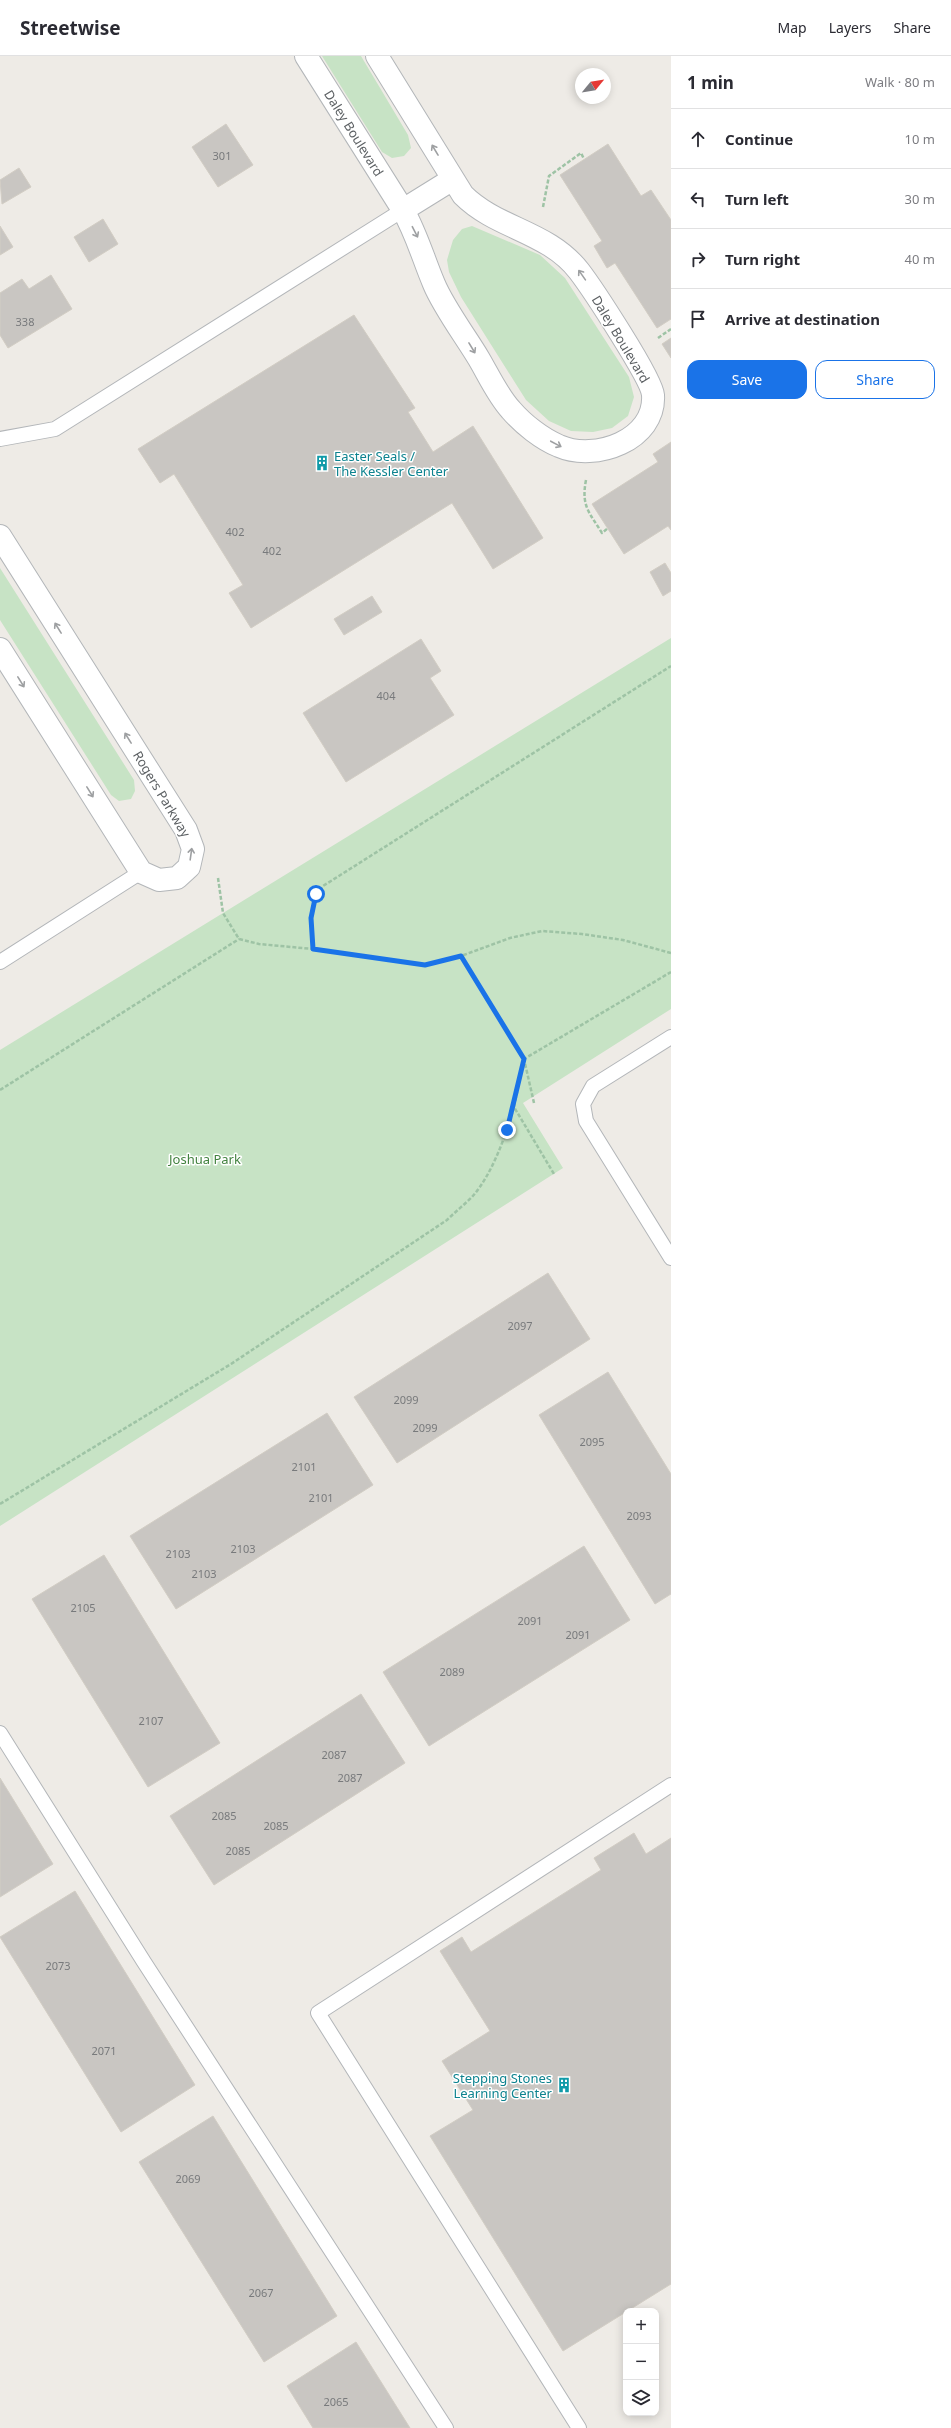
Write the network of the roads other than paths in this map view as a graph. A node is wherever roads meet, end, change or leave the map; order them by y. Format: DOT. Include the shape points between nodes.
graph roads {
  1 [pos="306,56"];
  2 [pos="377,56"];
  3 [pos="453,179"];
  4 [pos="403,210"];
  5 [pos="0,439"];
  6 [pos="0,536"];
  7 [pos="0,649"];
  8 [pos="141,872"];
  9 [pos="0,962"];
  10 [pos="671,1037"];
  11 [pos="671,1258"];
  12 [pos="0,1733"];
  13 [pos="671,1785"];
  14 [pos="446,2428"];
  15 [pos="580,2428"];
  1 -- 4 [label="street, Daley Boulevard"];
  3 -- 2 [label="street, Daley Boulevard, one-way"];
  3 -- 4 [label="street"];
  4 -- 3 [label="street, Daley Boulevard, one-way" via="417,236 435,286 510,410 559,446 588,451 615,446 634,437 650,419 653,394 642,368 579,271 548,242 492,217 473,205"];
  4 -- 5 [label="lane" via="55,430"];
  8 -- 6 [label="street, Rogers Parkway, one-way" via="159,880 177,878 189,867 193,849 186,830"];
  7 -- 8 [label="street, one-way"];
  8 -- 9 [label="lane"];
  10 -- 11 [label="lane" via="593,1086 583,1104 586,1121"];
  12 -- 14 [label="lane" via="140,1955"];
  13 -- 15 [label="lane" via="318,2013"];
}
